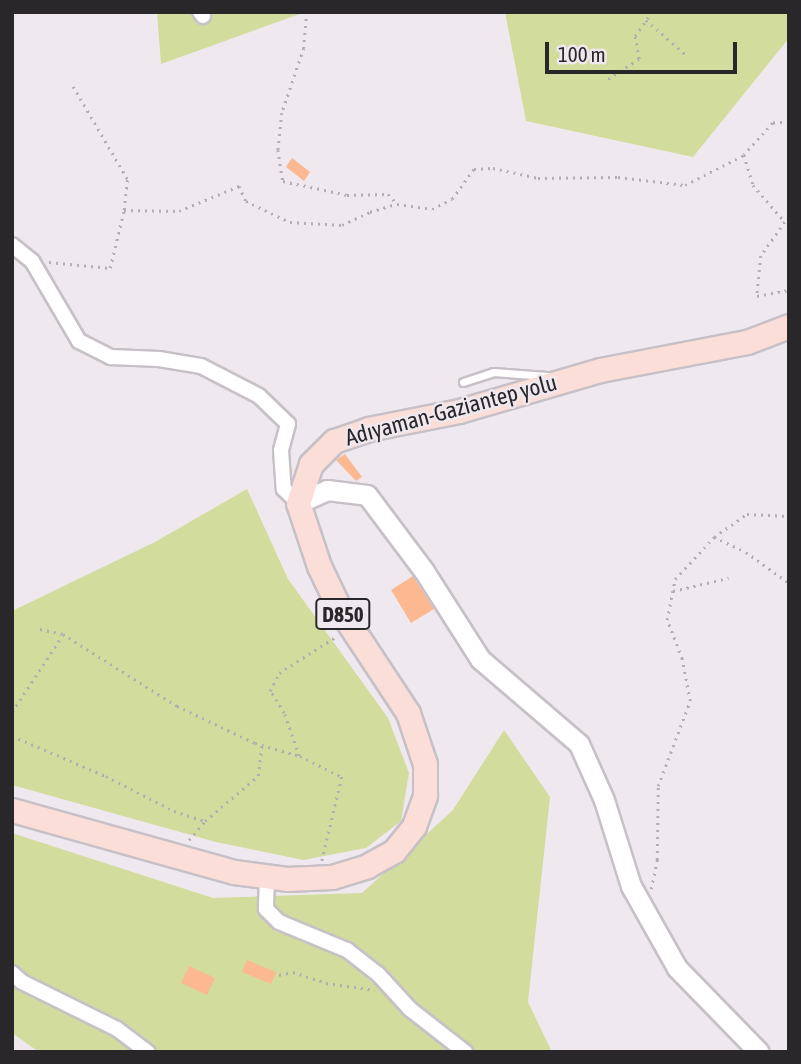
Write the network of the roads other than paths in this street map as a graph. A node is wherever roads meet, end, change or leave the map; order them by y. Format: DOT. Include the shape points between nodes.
graph roads {
  1 [pos="12,245"];
  2 [pos="789,326"];
  3 [pos="572,378"];
  4 [pos="463,382"];
  5 [pos="298,503"];
  6 [pos="12,810"];
  7 [pos="267,877"];
  8 [pos="12,973"];
  9 [pos="148,1052"];
  10 [pos="465,1052"];
  11 [pos="759,1052"];
  1 -- 5 [label="street" via="32,261 79,341 111,357 201,366 259,396 288,424 281,450 284,489"];
  2 -- 3 [label="main road, Adıyaman-Gaziantep yolu" via="747,342"];
  3 -- 4 [label="lane" via="493,372"];
  3 -- 5 [label="main road, Adıyaman-Gaziantep yolu" via="334,441 311,464"];
  5 -- 7 [label="main road, D850" via="319,566 350,625 408,713 425,764 425,795 414,826 394,851 367,866 332,877"];
  5 -- 11 [label="street" via="327,490 367,495 424,570 480,659 579,744 604,800 631,886 677,968"];
  6 -- 7 [label="main road, D850" via="234,872"];
  7 -- 10 [label="street" via="265,909 279,922 347,950"];
  8 -- 9 [label="street" via="117,1028"];
}
